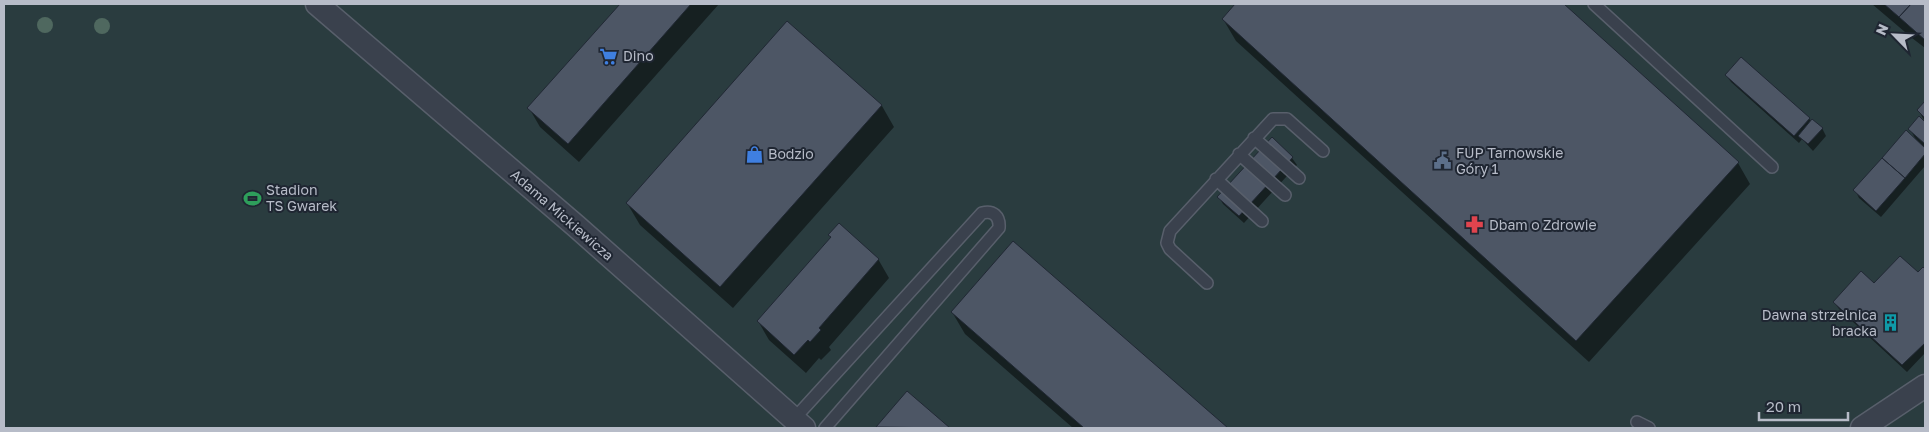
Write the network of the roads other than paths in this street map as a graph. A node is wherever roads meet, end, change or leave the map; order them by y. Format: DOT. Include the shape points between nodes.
graph roads {
  1 [pos="317,4"];
  2 [pos="1594,4"];
  3 [pos="1254,138"];
  4 [pos="1323,151"];
  5 [pos="1239,154"];
  6 [pos="1772,167"];
  7 [pos="1300,178"];
  8 [pos="1216,179"];
  9 [pos="1285,195"];
  10 [pos="1262,220"];
  11 [pos="1207,283"];
  12 [pos="1925,387"];
  13 [pos="1637,422"];
  14 [pos="799,424"];
  15 [pos="825,428"];
  16 [pos="1649,428"];
  17 [pos="1862,428"];
  18 [pos="1887,428"];
  1 -- 14 [label="street, Adama Mickiewicza" via="576,226"];
  2 -- 6 [label="lane"];
  3 -- 4 [label="lane" via="1268,122 1282,118"];
  3 -- 5 [label="lane"];
  3 -- 7 [label="lane"];
  5 -- 8 [label="lane"];
  5 -- 9 [label="lane"];
  8 -- 10 [label="lane"];
  8 -- 11 [label="lane" via="1167,237 1170,249"];
  12 -- 17 [label="street"];
  12 -- 18 [label="street"];
  13 -- 16 [label="lane"];
  14 -- 15 [label="lane" via="982,213 996,215 999,228"];
}
